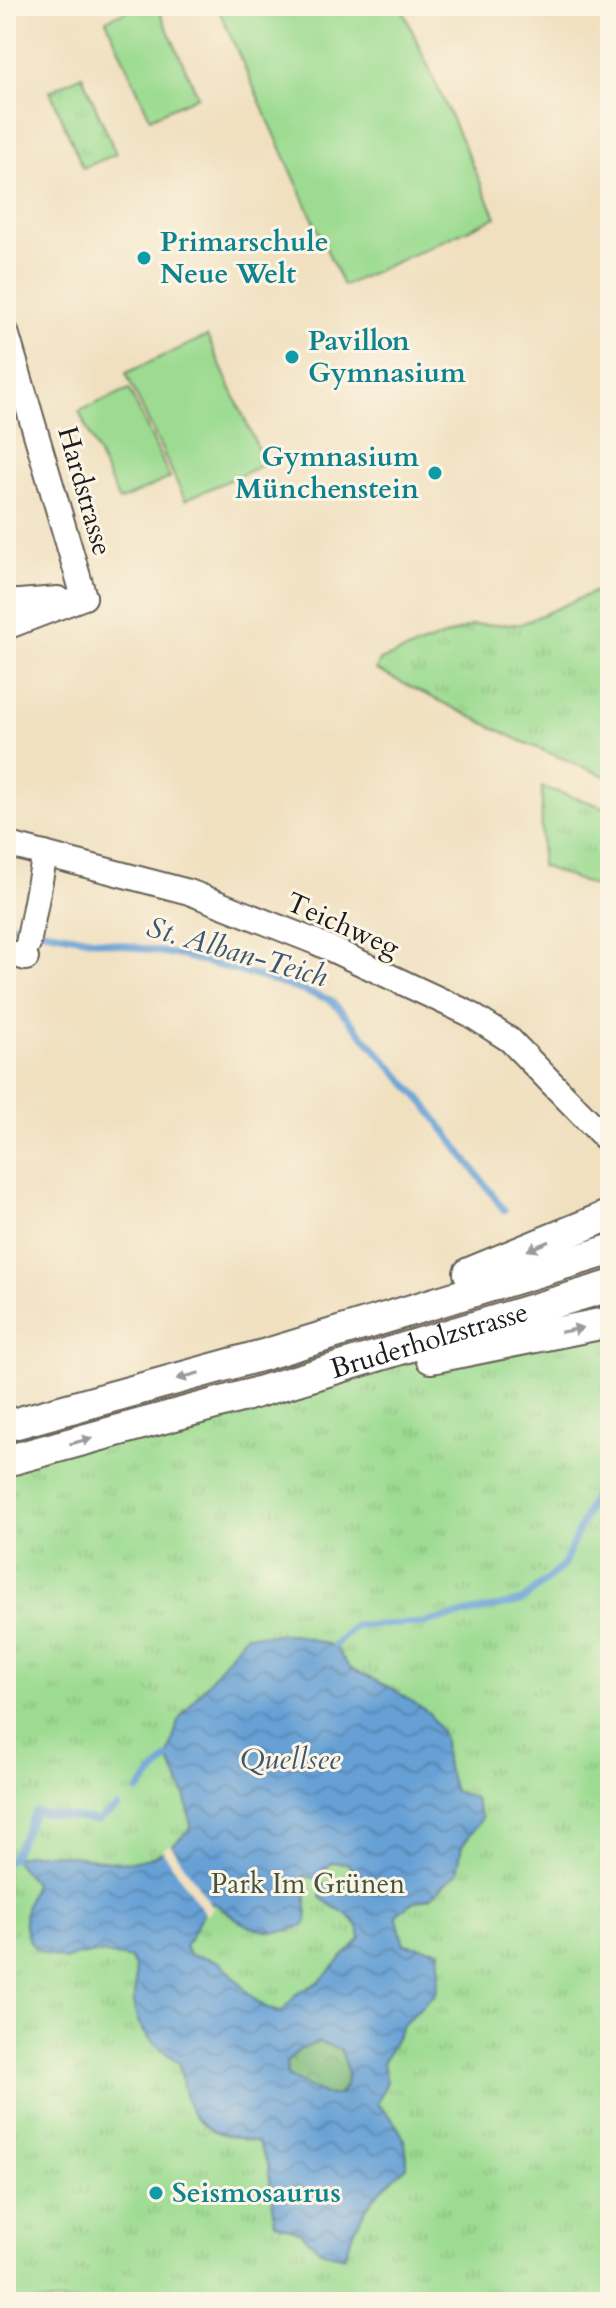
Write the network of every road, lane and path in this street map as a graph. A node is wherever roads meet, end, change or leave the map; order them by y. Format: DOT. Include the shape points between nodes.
graph roads {
  1 [pos="6,332"];
  2 [pos="17,404"];
  3 [pos="84,597"];
  4 [pos="6,603"];
  5 [pos="6,627"];
  6 [pos="6,844"];
  7 [pos="45,854"];
  8 [pos="20,951"];
  9 [pos="610,1143"];
  10 [pos="610,1215"];
  11 [pos="610,1250"];
  12 [pos="610,1286"];
  13 [pos="610,1322"];
  14 [pos="263,1355"];
  15 [pos="248,1395"];
  16 [pos="6,1426"];
  17 [pos="6,1461"];
  1 -- 2 [label="street, Hardstrasse"];
  2 -- 3 [label="street, Hardstrasse"];
  3 -- 4 [label="street"];
  3 -- 5 [label="street"];
  6 -- 7 [label="street, Teichweg"];
  7 -- 8 [label="street"];
  7 -- 9 [label="street, Teichweg" via="189,892 316,942 468,1013 510,1040"];
  10 -- 14 [label="main road, Bruderholzstrasse, one-way"];
  11 -- 14 [label="main road, Bruderholzstrasse"];
  12 -- 15 [label="main road, Bruderholzstrasse"];
  15 -- 13 [label="main road, Bruderholzstrasse, one-way"];
  14 -- 16 [label="main road, Bruderholzstrasse, one-way"];
  17 -- 15 [label="main road, Bruderholzstrasse, one-way"];
}
